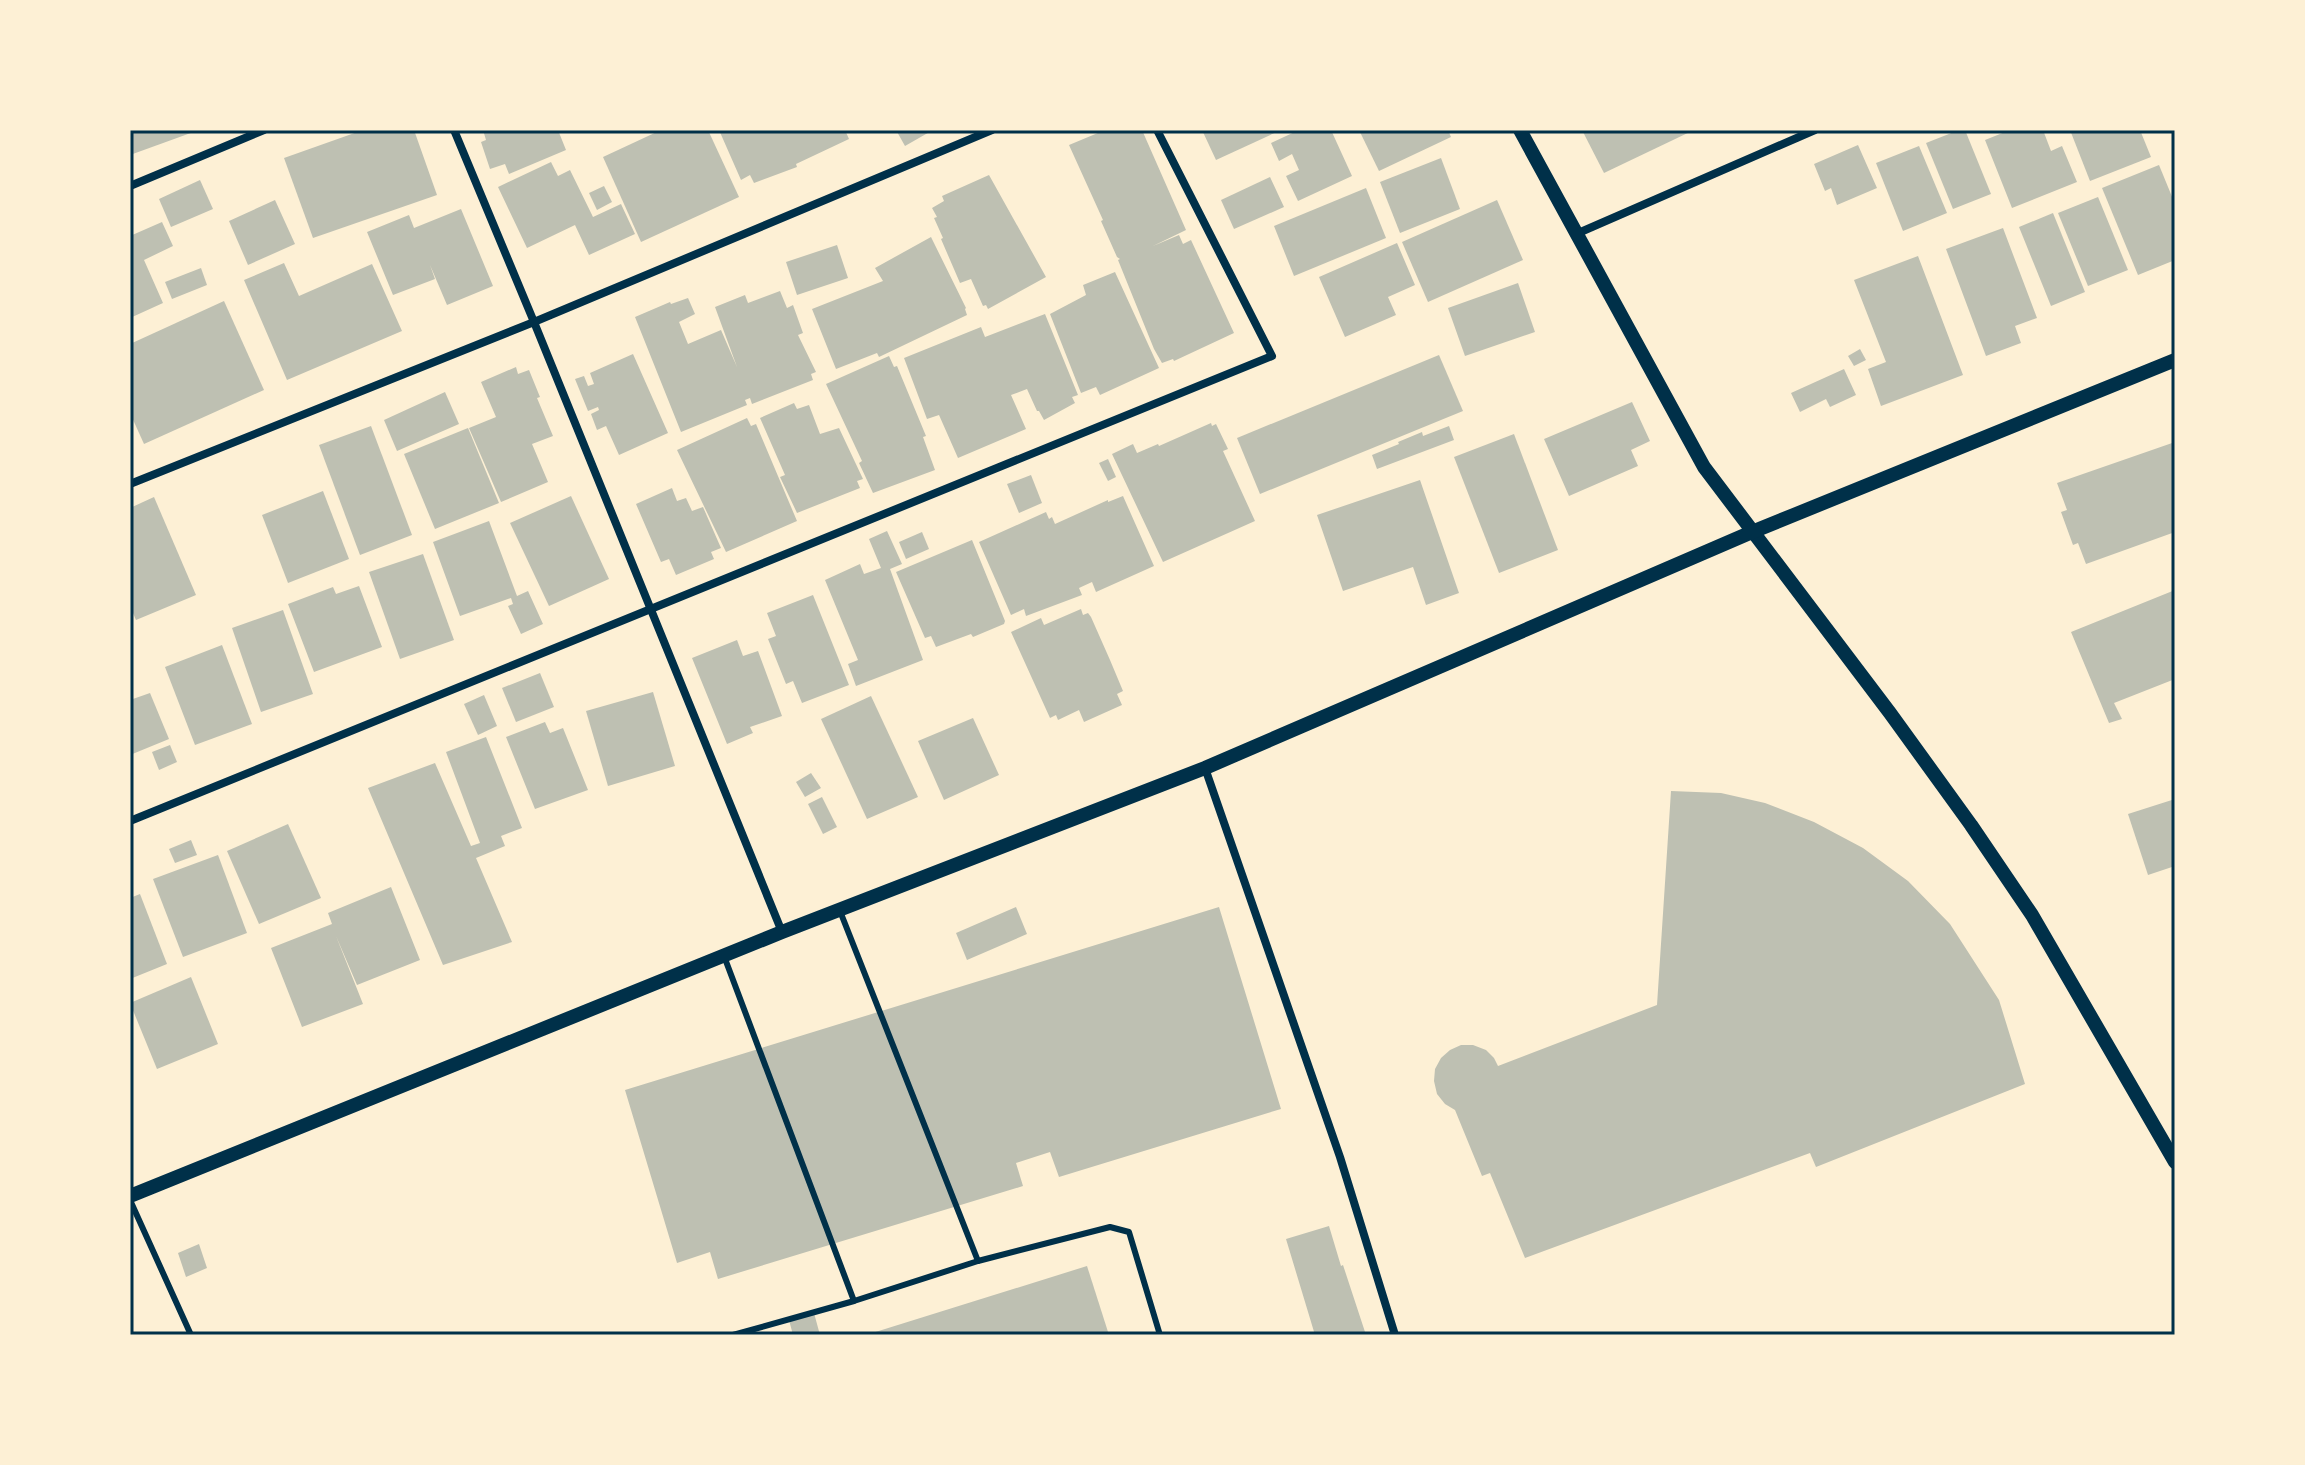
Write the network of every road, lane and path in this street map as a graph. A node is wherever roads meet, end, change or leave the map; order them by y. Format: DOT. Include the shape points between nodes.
graph roads {
  1 [pos="264,130"];
  2 [pos="454,130"];
  3 [pos="992,130"];
  4 [pos="1157,130"];
  5 [pos="1520,130"];
  6 [pos="1815,130"];
  7 [pos="130,186"];
  8 [pos="1576,234"];
  9 [pos="534,322"];
  10 [pos="2175,360"];
  11 [pos="130,484"];
  12 [pos="1752,532"];
  13 [pos="651,607"];
  14 [pos="1205,768"];
  15 [pos="130,821"];
  16 [pos="840,911"];
  17 [pos="782,932"];
  18 [pos="724,956"];
  19 [pos="2175,1162"];
  20 [pos="130,1198"];
  21 [pos="978,1261"];
  22 [pos="854,1301"];
  23 [pos="191,1335"];
  24 [pos="733,1335"];
  25 [pos="1160,1335"];
  26 [pos="1395,1335"];
  1 -- 7 [label="street"];
  2 -- 9 [label="street"];
  3 -- 9 [label="street"];
  4 -- 13 [label="street" via="1272,356"];
  5 -- 8 [label="street"];
  6 -- 8 [label="street"];
  8 -- 12 [label="street" via="1704,467"];
  9 -- 11 [label="street"];
  9 -- 13 [label="street"];
  10 -- 12 [label="street"];
  12 -- 14 [label="street"];
  12 -- 19 [label="street" via="2015,889"];
  13 -- 15 [label="street"];
  13 -- 17 [label="street"];
  14 -- 16 [label="street"];
  14 -- 26 [label="street" via="1340,1157"];
  16 -- 17 [label="street"];
  16 -- 21 [label="lane"];
  17 -- 18 [label="street"];
  18 -- 20 [label="street"];
  18 -- 22 [label="lane"];
  20 -- 23 [label="lane"];
  21 -- 22 [label="lane"];
  21 -- 25 [label="lane" via="1110,1227 1129,1232"];
  22 -- 24 [label="lane"];
}
